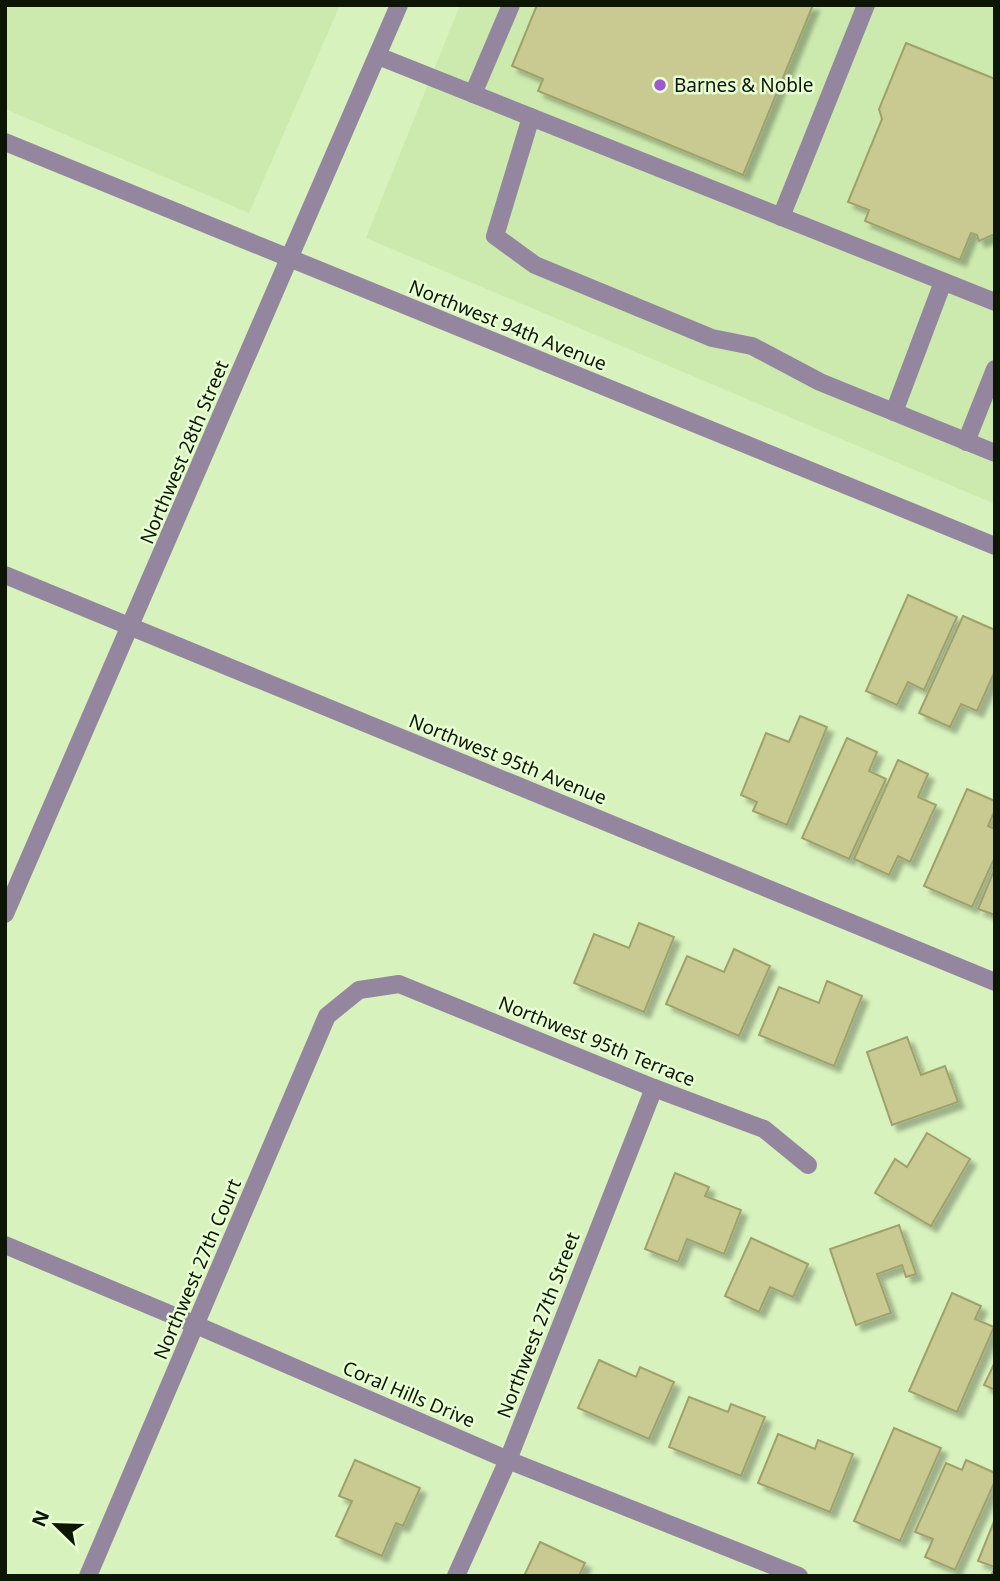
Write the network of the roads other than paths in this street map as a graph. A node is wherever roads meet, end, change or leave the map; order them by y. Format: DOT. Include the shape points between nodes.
graph roads {
  1 [pos="399,5"];
  2 [pos="511,5"];
  3 [pos="866,5"];
  4 [pos="377,56"];
  5 [pos="473,94"];
  6 [pos="531,117"];
  7 [pos="5,142"];
  8 [pos="781,217"];
  9 [pos="290,258"];
  10 [pos="943,282"];
  11 [pos="995,302"];
  12 [pos="995,369"];
  13 [pos="894,412"];
  14 [pos="966,442"];
  15 [pos="995,453"];
  16 [pos="995,546"];
  17 [pos="5,575"];
  18 [pos="131,627"];
  19 [pos="5,914"];
  20 [pos="995,982"];
  21 [pos="359,989"];
  22 [pos="654,1088"];
  23 [pos="808,1165"];
  24 [pos="5,1245"];
  25 [pos="197,1325"];
  26 [pos="508,1460"];
  27 [pos="89,1576"];
  28 [pos="456,1576"];
  29 [pos="799,1576"];
  1 -- 4 [label="street, Northwest 28th Street"];
  2 -- 5 [label="street"];
  3 -- 8 [label="street"];
  4 -- 5 [label="street"];
  4 -- 9 [label="street, Northwest 28th Street"];
  5 -- 6 [label="street"];
  6 -- 8 [label="street"];
  6 -- 13 [label="street" via="495,236 535,265 712,338 752,346 820,382"];
  7 -- 9 [label="street, Northwest 94th Avenue"];
  8 -- 10 [label="street"];
  9 -- 16 [label="street, Northwest 94th Avenue"];
  9 -- 18 [label="street, Northwest 28th Street"];
  10 -- 11 [label="street"];
  10 -- 13 [label="street"];
  12 -- 14 [label="street"];
  13 -- 14 [label="street"];
  14 -- 15 [label="street"];
  17 -- 18 [label="street, Northwest 95th Avenue"];
  18 -- 19 [label="street, Northwest 28th Street"];
  18 -- 20 [label="street, Northwest 95th Avenue"];
  21 -- 22 [label="street, Northwest 95th Terrace" via="399,984"];
  21 -- 25 [label="street, Northwest 27th Court" via="327,1016"];
  22 -- 23 [label="street, Northwest 95th Terrace" via="764,1129"];
  22 -- 26 [label="street, Northwest 27th Street"];
  24 -- 25 [label="street, Coral Hills Drive"];
  25 -- 26 [label="street, Coral Hills Drive"];
  25 -- 27 [label="street, Northwest 27th Court"];
  26 -- 28 [label="street, Northwest 27th Street"];
  26 -- 29 [label="street, Coral Hills Drive"];
}
